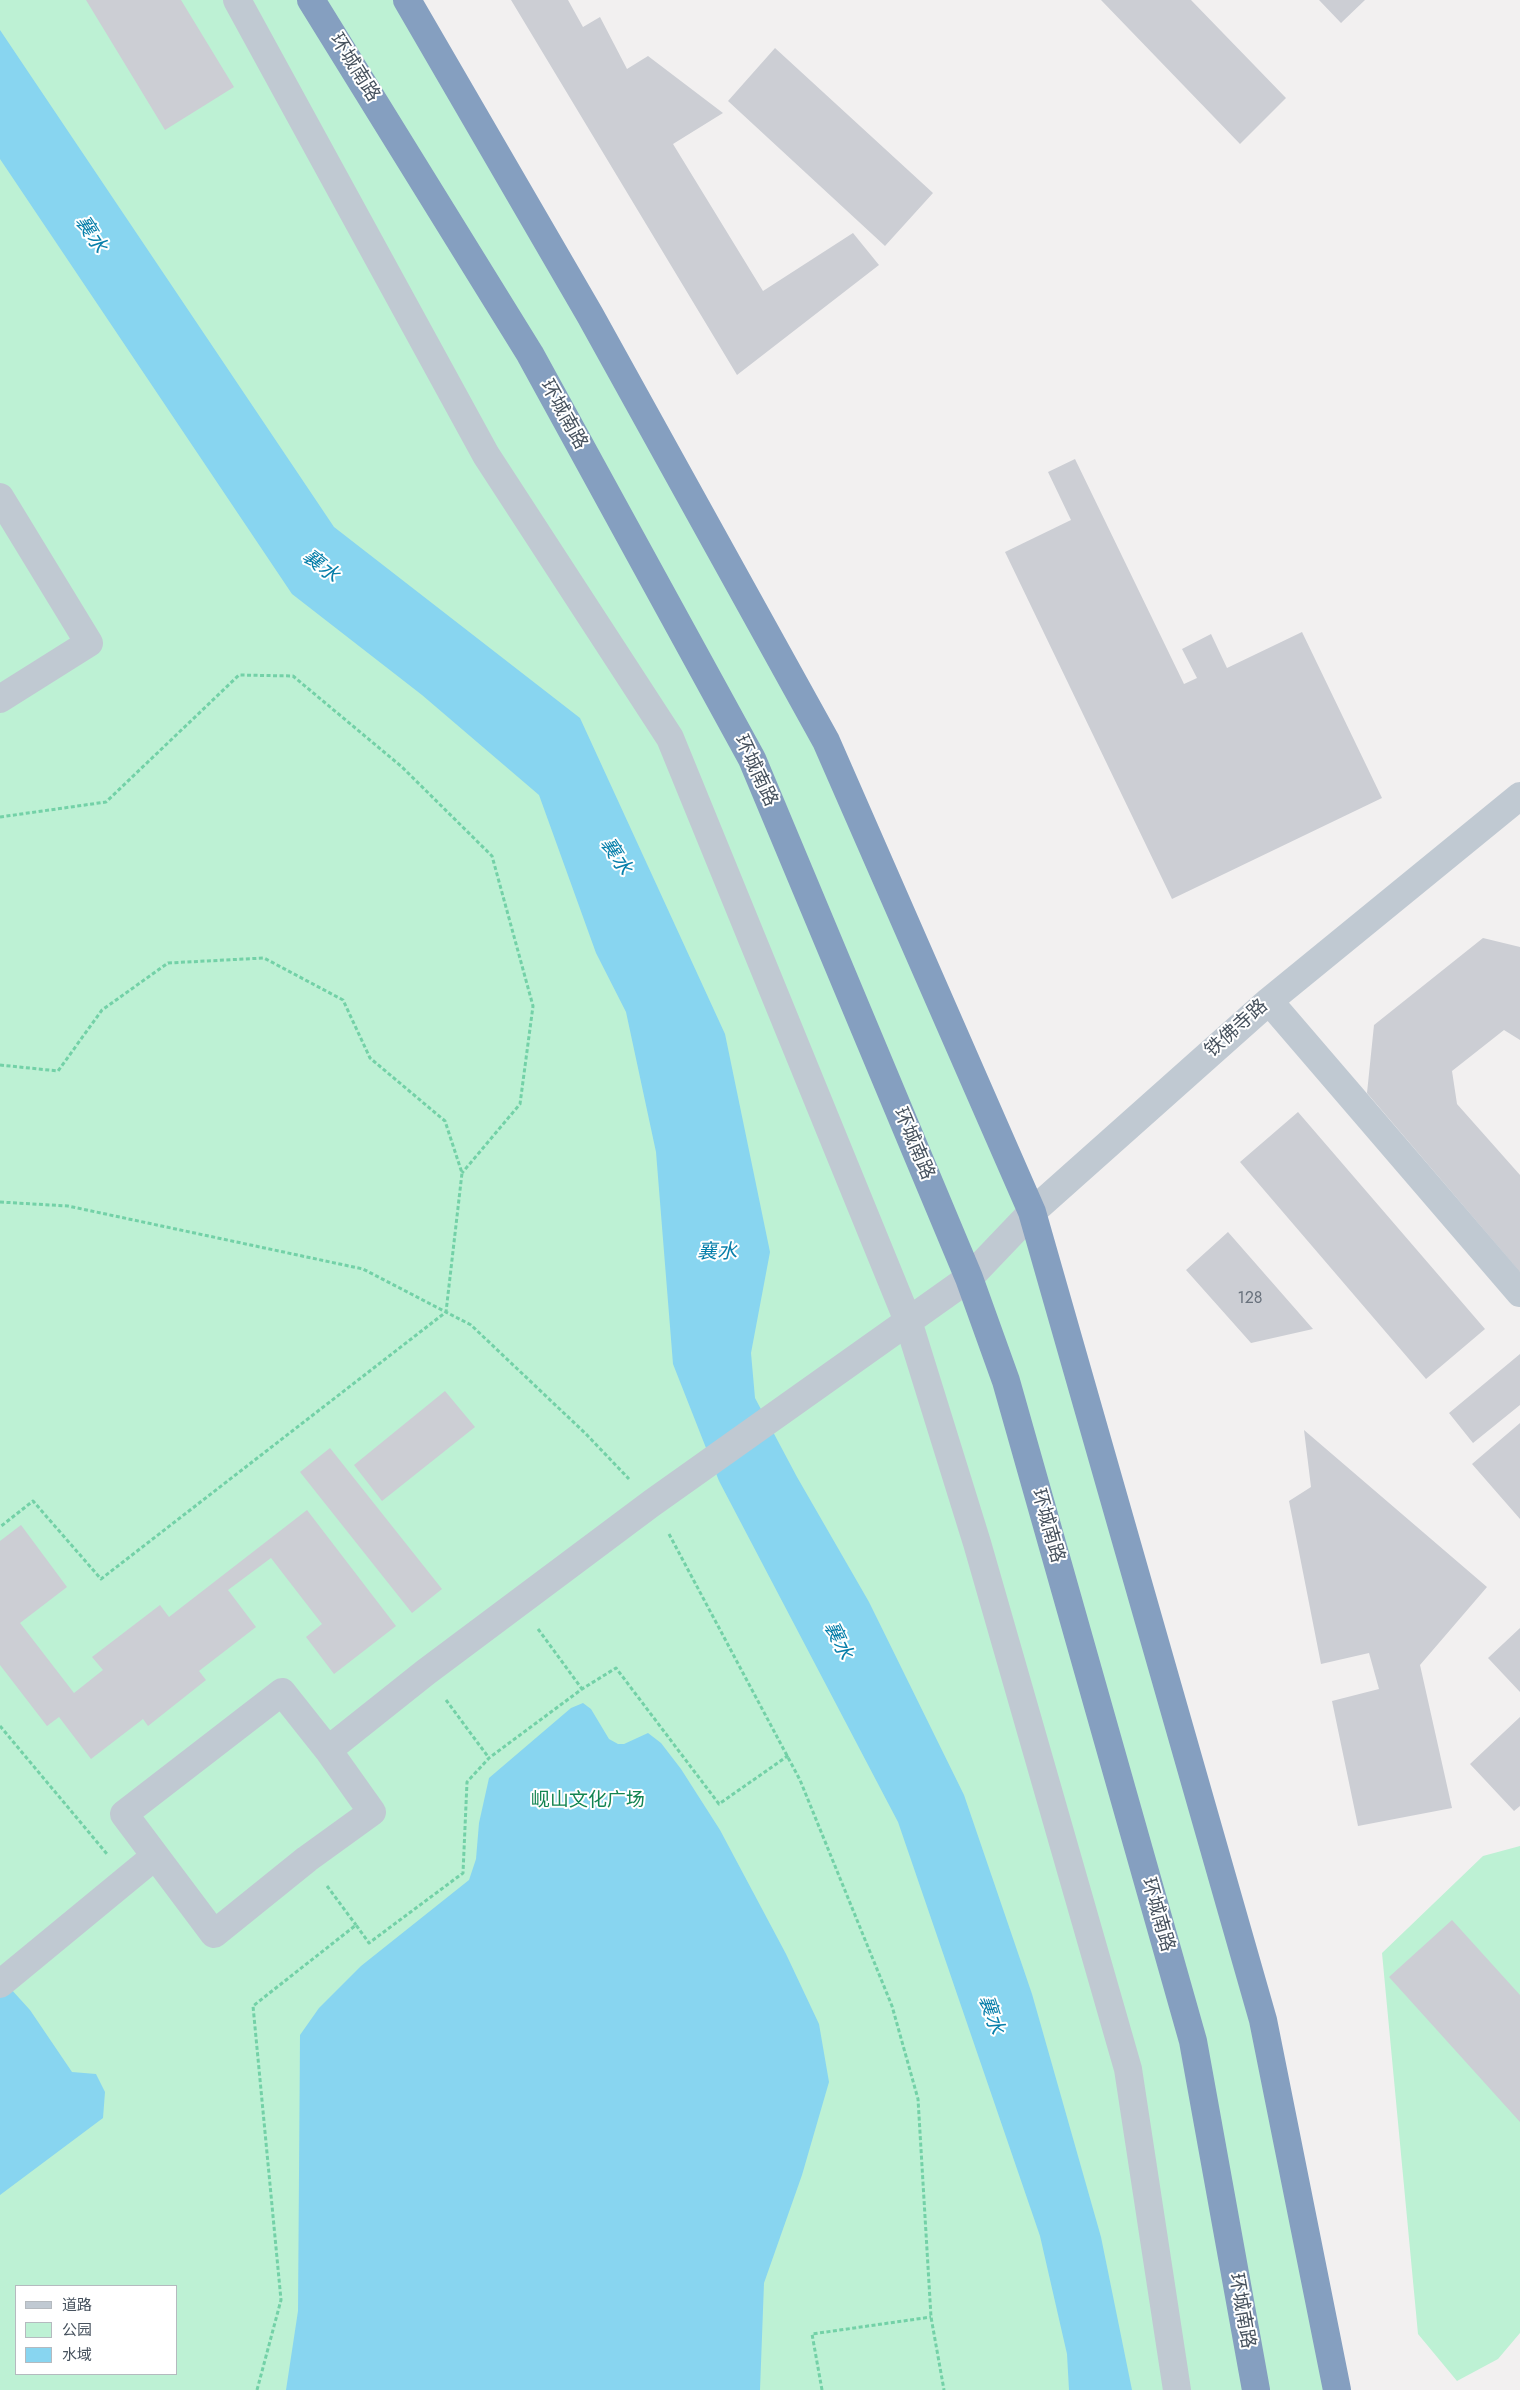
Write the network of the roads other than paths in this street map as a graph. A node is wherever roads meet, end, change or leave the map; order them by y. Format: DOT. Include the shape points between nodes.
graph roads {
  1 [pos="236,0"];
  2 [pos="311,0"];
  3 [pos="408,0"];
  4 [pos="0,497"];
  5 [pos="0,699"];
  6 [pos="1520,796"];
  7 [pos="1269,1001"];
  8 [pos="1032,1212"];
  9 [pos="969,1278"];
  10 [pos="1520,1293"];
  11 [pos="908,1321"];
  12 [pos="328,1750"];
  13 [pos="154,1857"];
  14 [pos="0,1984"];
  15 [pos="1177,2390"];
  16 [pos="1256,2390"];
  17 [pos="1337,2390"];
  1 -- 11 [label="street" via="486,455 670,738"];
  2 -- 9 [label="highway, 环城南路" via="530,354 752,758"];
  3 -- 8 [label="highway" via="590,314 826,741"];
  4 -- 5 [label="street" via="89,643"];
  6 -- 7 [label="street, 铁佛寺路"];
  7 -- 8 [label="street, 铁佛寺路"];
  7 -- 10 [label="street"];
  8 -- 9 [label="street, 铁佛寺路"];
  8 -- 17 [label="highway" via="1263,2020"];
  9 -- 11 [label="street, 铁佛寺路"];
  9 -- 16 [label="highway, 环城南路" via="1006,1381 1193,2041"];
  11 -- 12 [label="street, 铁佛寺路" via="652,1503 426,1672"];
  11 -- 15 [label="street" via="977,1543 1128,2069"];
  12 -- 13 [label="street" via="282,1692 124,1814"];
  12 -- 13 [label="street" via="372,1812 307,1859 214,1934"];
  13 -- 14 [label="street"];
}
